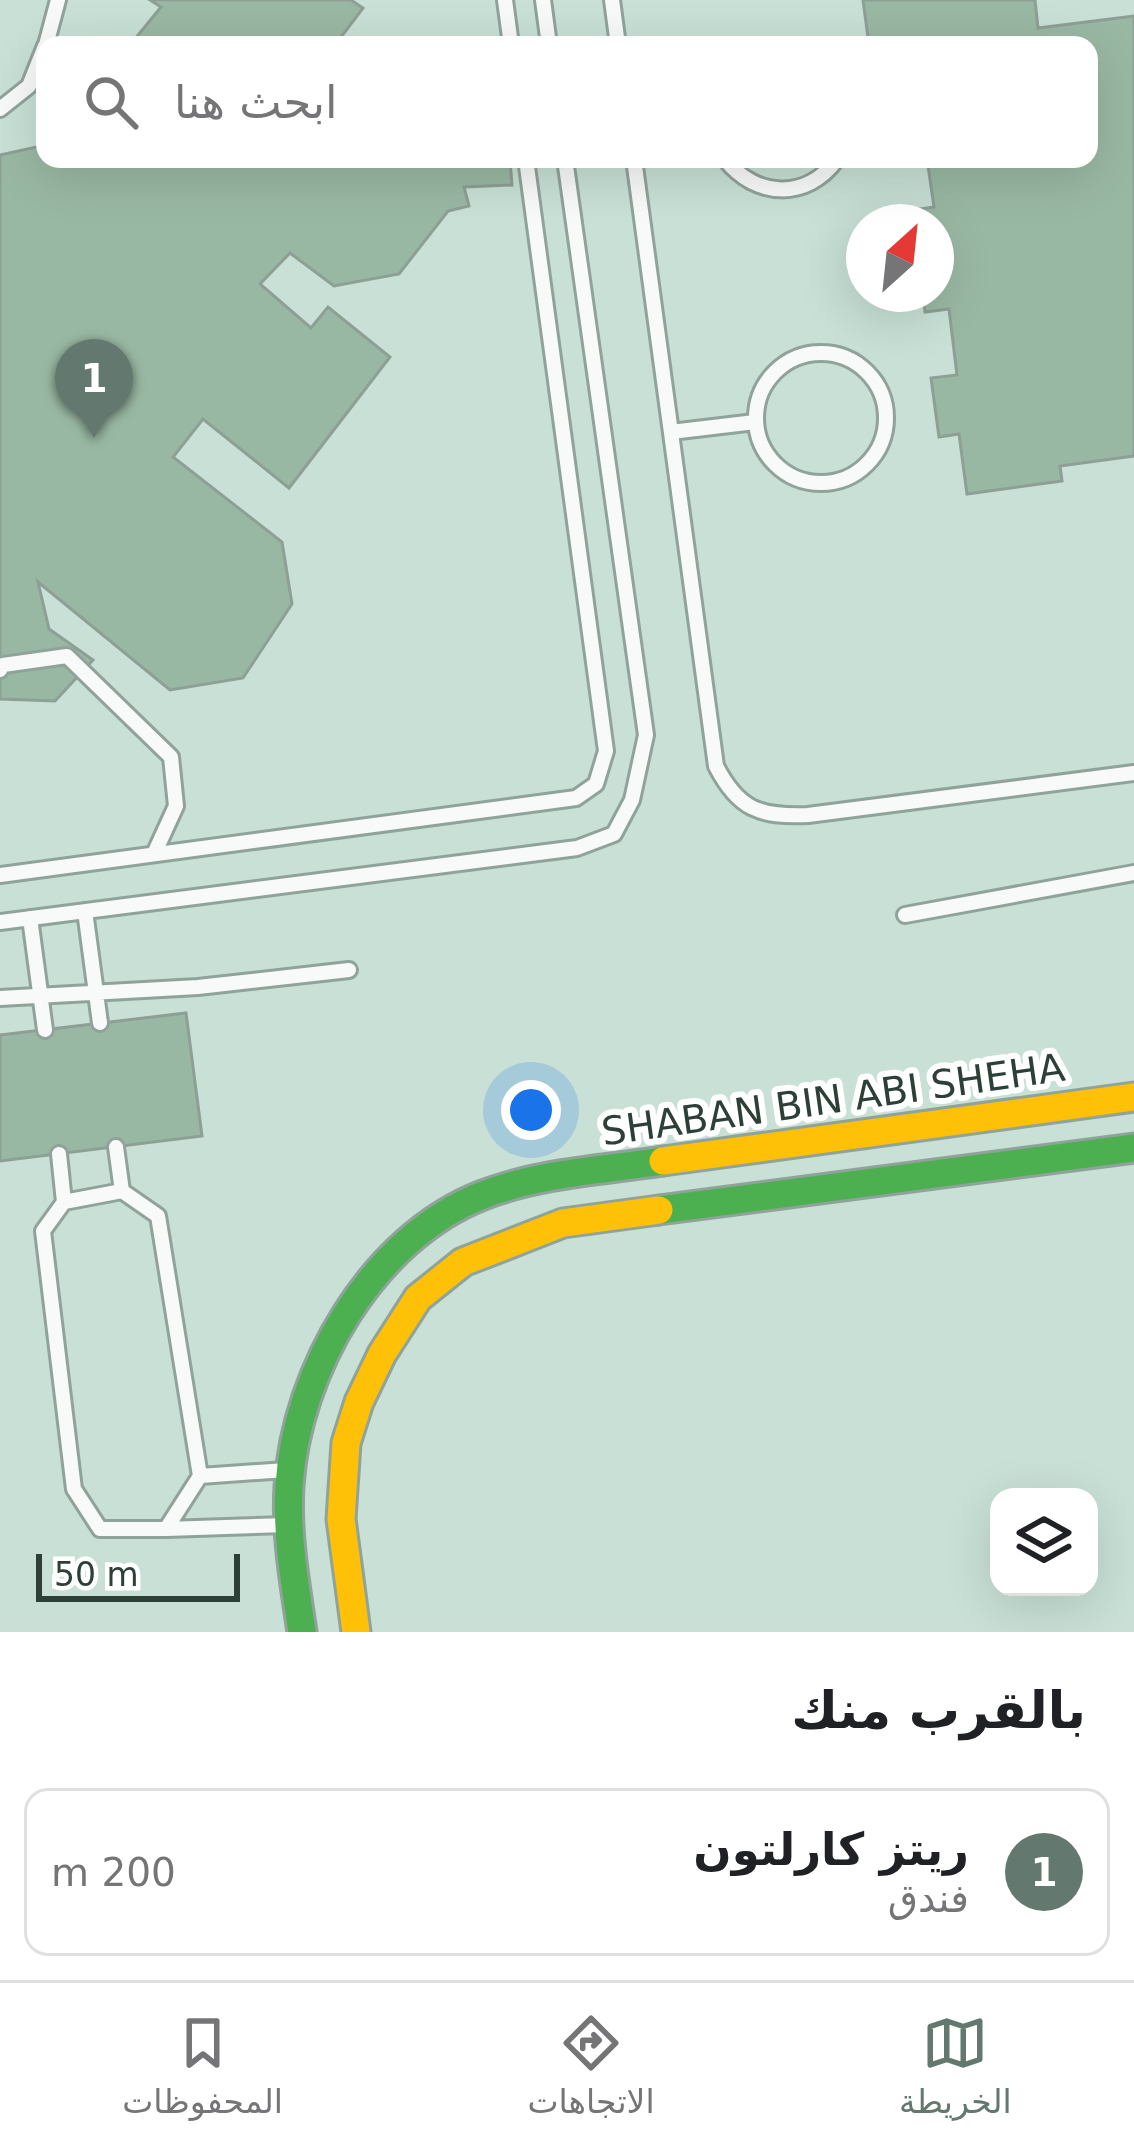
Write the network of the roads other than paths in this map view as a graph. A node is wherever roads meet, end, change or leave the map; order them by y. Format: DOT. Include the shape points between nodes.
graph roads {
  1 [pos="58,0"];
  2 [pos="505,0"];
  3 [pos="542,0"];
  4 [pos="612,0"];
  5 [pos="48,36"];
  6 [pos="510,36"];
  7 [pos="548,36"];
  8 [pos="617,36"];
  9 [pos="36,68"];
  10 [pos="0,109"];
  11 [pos="527,168"];
  12 [pos="566,168"];
  13 [pos="635,168"];
  14 [pos="732,168"];
  15 [pos="828,168"];
  16 [pos="755,422"];
  17 [pos="670,432"];
  18 [pos="0,670"];
  19 [pos="1134,773"];
  20 [pos="154,854"];
  21 [pos="1134,873"];
  22 [pos="0,874"];
  23 [pos="85,911"];
  24 [pos="905,915"];
  25 [pos="30,918"];
  26 [pos="0,922"];
  27 [pos="349,970"];
  28 [pos="96,990"];
  29 [pos="40,994"];
  30 [pos="0,998"];
  31 [pos="100,1023"];
  32 [pos="45,1030"];
  33 [pos="1134,1097"];
  34 [pos="116,1147"];
  35 [pos="1134,1148"];
  36 [pos="59,1154"];
  37 [pos="122,1191"];
  38 [pos="64,1202"];
  39 [pos="291,1469"];
  40 [pos="200,1476"];
  41 [pos="290,1525"];
  42 [pos="166,1529"];
  43 [pos="302,1632"];
  44 [pos="356,1632"];
  1 -- 5 [label="lane"];
  2 -- 6 [label="lane"];
  3 -- 7 [label="lane"];
  4 -- 8 [label="lane"];
  9 -- 10 [label="lane" via="29,86"];
  11 -- 20 [label="lane" via="605,751 596,784 576,798"];
  12 -- 23 [label="lane" via="646,735 632,800 614,834 577,848"];
  13 -- 17 [label="lane"];
  14 -- 15 [label="lane" via="777,191 798,189"];
  16 -- 16 [label="lane" via="757,401 780,367 820,353 842,356 875,382 886,423 881,444 852,476 810,483 772,462"];
  16 -- 17 [label="lane"];
  17 -- 19 [label="lane" via="716,766 732,798 808,815"];
  18 -- 20 [label="lane" via="67,656 171,757 176,806"];
  20 -- 22 [label="lane"];
  21 -- 24 [label="lane"];
  23 -- 25 [label="lane"];
  23 -- 28 [label="lane"];
  25 -- 26 [label="lane"];
  25 -- 29 [label="lane"];
  27 -- 28 [label="lane" via="198,988"];
  28 -- 29 [label="lane"];
  28 -- 31 [label="lane"];
  29 -- 30 [label="lane"];
  29 -- 32 [label="lane"];
  33 -- 39 [label="street, SHABAN BIN ABI SHEHA" via="527,1180 469,1200 416,1233 333,1335 305,1400"];
  34 -- 37 [label="lane"];
  35 -- 44 [label="street" via="563,1222 463,1262 418,1298 382,1354 346,1443 341,1519"];
  36 -- 38 [label="lane"];
  37 -- 38 [label="lane"];
  37 -- 40 [label="lane" via="158,1216"];
  38 -- 42 [label="lane" via="43,1231 74,1489 100,1529"];
  39 -- 40 [label="lane"];
  39 -- 41 [label="street, SHABAN BIN ABI SHEHA"];
  40 -- 42 [label="lane"];
  41 -- 42 [label="lane"];
  41 -- 43 [label="street, SHABAN BIN ABI SHEHA"];
}
